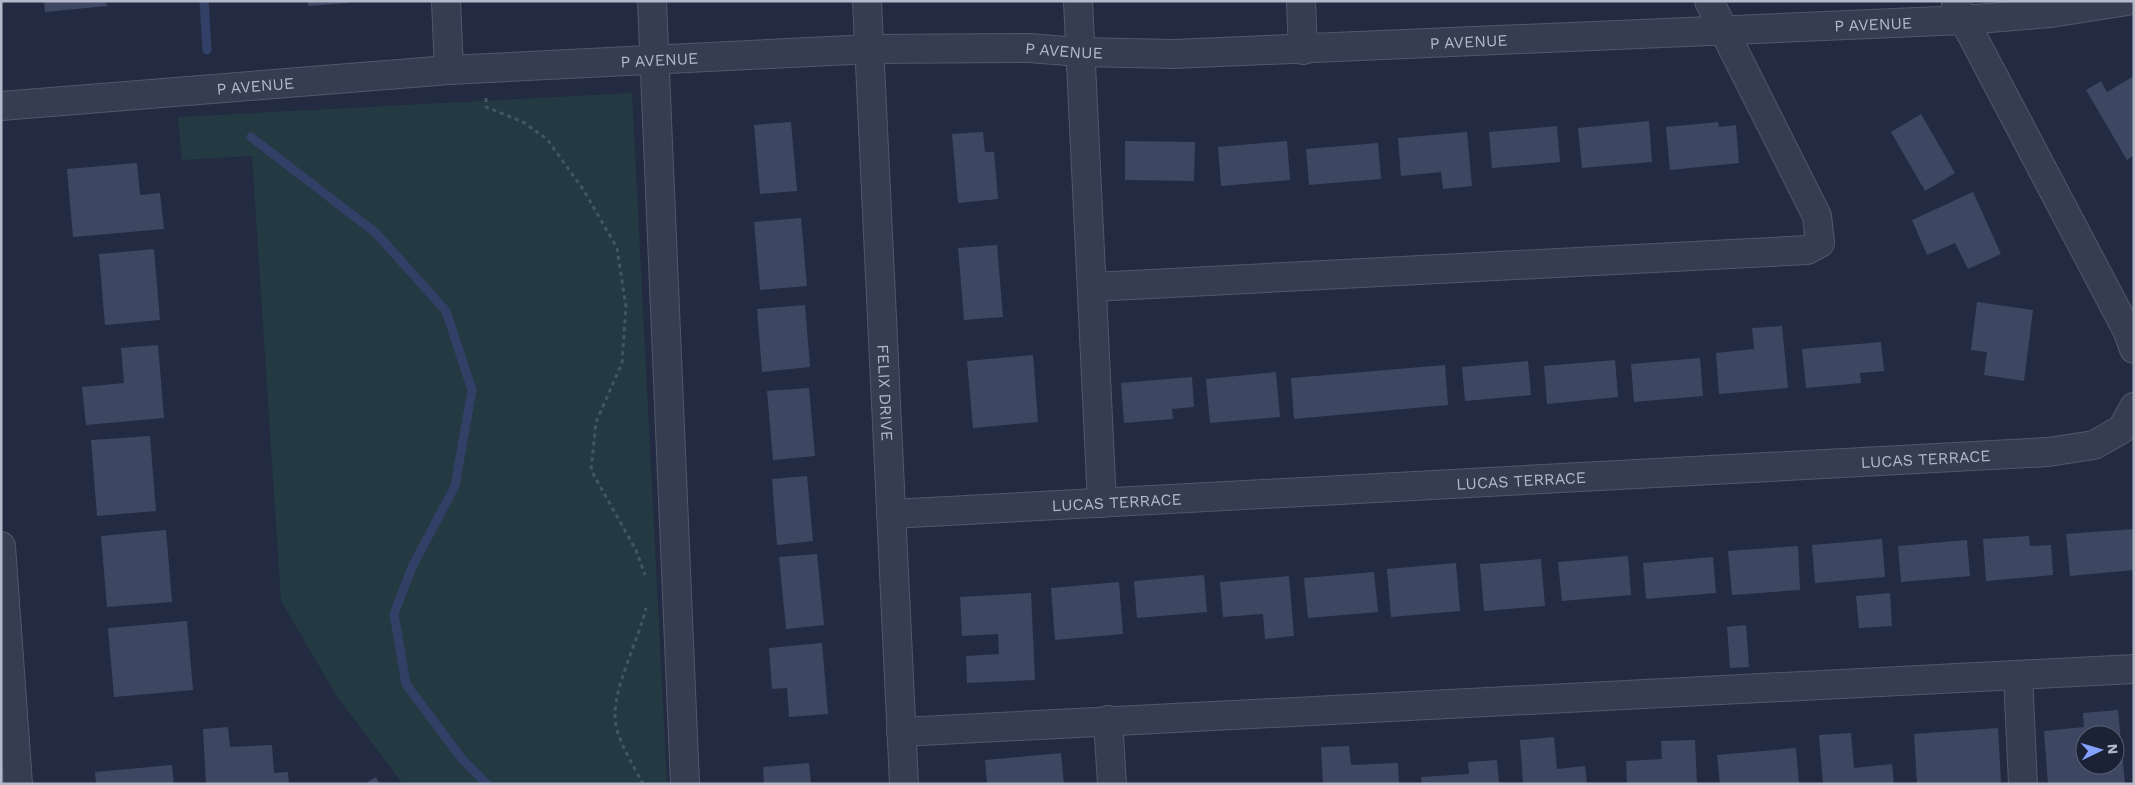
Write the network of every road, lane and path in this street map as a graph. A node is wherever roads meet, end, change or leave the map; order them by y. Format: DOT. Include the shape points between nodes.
graph roads {
  1 [pos="446,1"];
  2 [pos="652,1"];
  3 [pos="868,1"];
  4 [pos="1078,1"];
  5 [pos="1301,1"];
  6 [pos="1710,1"];
  7 [pos="2127,1"];
  8 [pos="1959,10"];
  9 [pos="1726,31"];
  10 [pos="870,49"];
  11 [pos="1303,50"];
  12 [pos="1080,52"];
  13 [pos="655,61"];
  14 [pos="483,68"];
  15 [pos="450,70"];
  16 [pos="1,106"];
  17 [pos="1093,287"];
  18 [pos="2134,349"];
  19 [pos="2134,407"];
  20 [pos="1102,503"];
  21 [pos="891,514"];
  22 [pos="1,546"];
  23 [pos="647,582"];
  24 [pos="646,600"];
  25 [pos="2134,669"];
  26 [pos="2018,675"];
  27 [pos="1108,720"];
  28 [pos="901,732"];
  29 [pos="18,784"];
  30 [pos="643,784"];
  31 [pos="685,784"];
  32 [pos="904,784"];
  33 [pos="1112,784"];
  34 [pos="2023,784"];
  1 -- 15 [label="street"];
  2 -- 13 [label="street"];
  3 -- 10 [label="street, FELIX DRIVE"];
  4 -- 12 [label="street"];
  5 -- 11 [label="street"];
  6 -- 9 [label="street"];
  7 -- 8 [label="street, P AVENUE" via="2051,13"];
  8 -- 9 [label="street, P AVENUE"];
  8 -- 18 [label="street"];
  9 -- 11 [label="street, P AVENUE"];
  9 -- 17 [label="street" via="1817,216 1820,243 1807,250"];
  10 -- 12 [label="street, P AVENUE" via="1030,48"];
  10 -- 13 [label="street, P AVENUE"];
  10 -- 21 [label="street, FELIX DRIVE"];
  11 -- 12 [label="street, P AVENUE" via="1174,54"];
  12 -- 17 [label="street"];
  13 -- 14 [label="street, P AVENUE"];
  13 -- 31 [label="street"];
  14 -- 15 [label="street, P AVENUE"];
  14 -- 23 [label="path" via="486,107 523,122 547,139 583,189 617,248 626,307 622,363 596,422 592,470 636,550"];
  15 -- 16 [label="street, P AVENUE"];
  17 -- 20 [label="street"];
  19 -- 20 [label="street, LUCAS TERRACE" via="2122,429 2094,445 2048,452"];
  20 -- 21 [label="street, LUCAS TERRACE"];
  21 -- 28 [label="street, FELIX DRIVE"];
  22 -- 29 [label="street"];
  24 -- 30 [label="path" via="614,716 620,738"];
  25 -- 26 [label="street"];
  26 -- 27 [label="street"];
  26 -- 34 [label="street"];
  27 -- 28 [label="street"];
  27 -- 33 [label="street"];
  28 -- 32 [label="street, FELIX DRIVE"];
}
